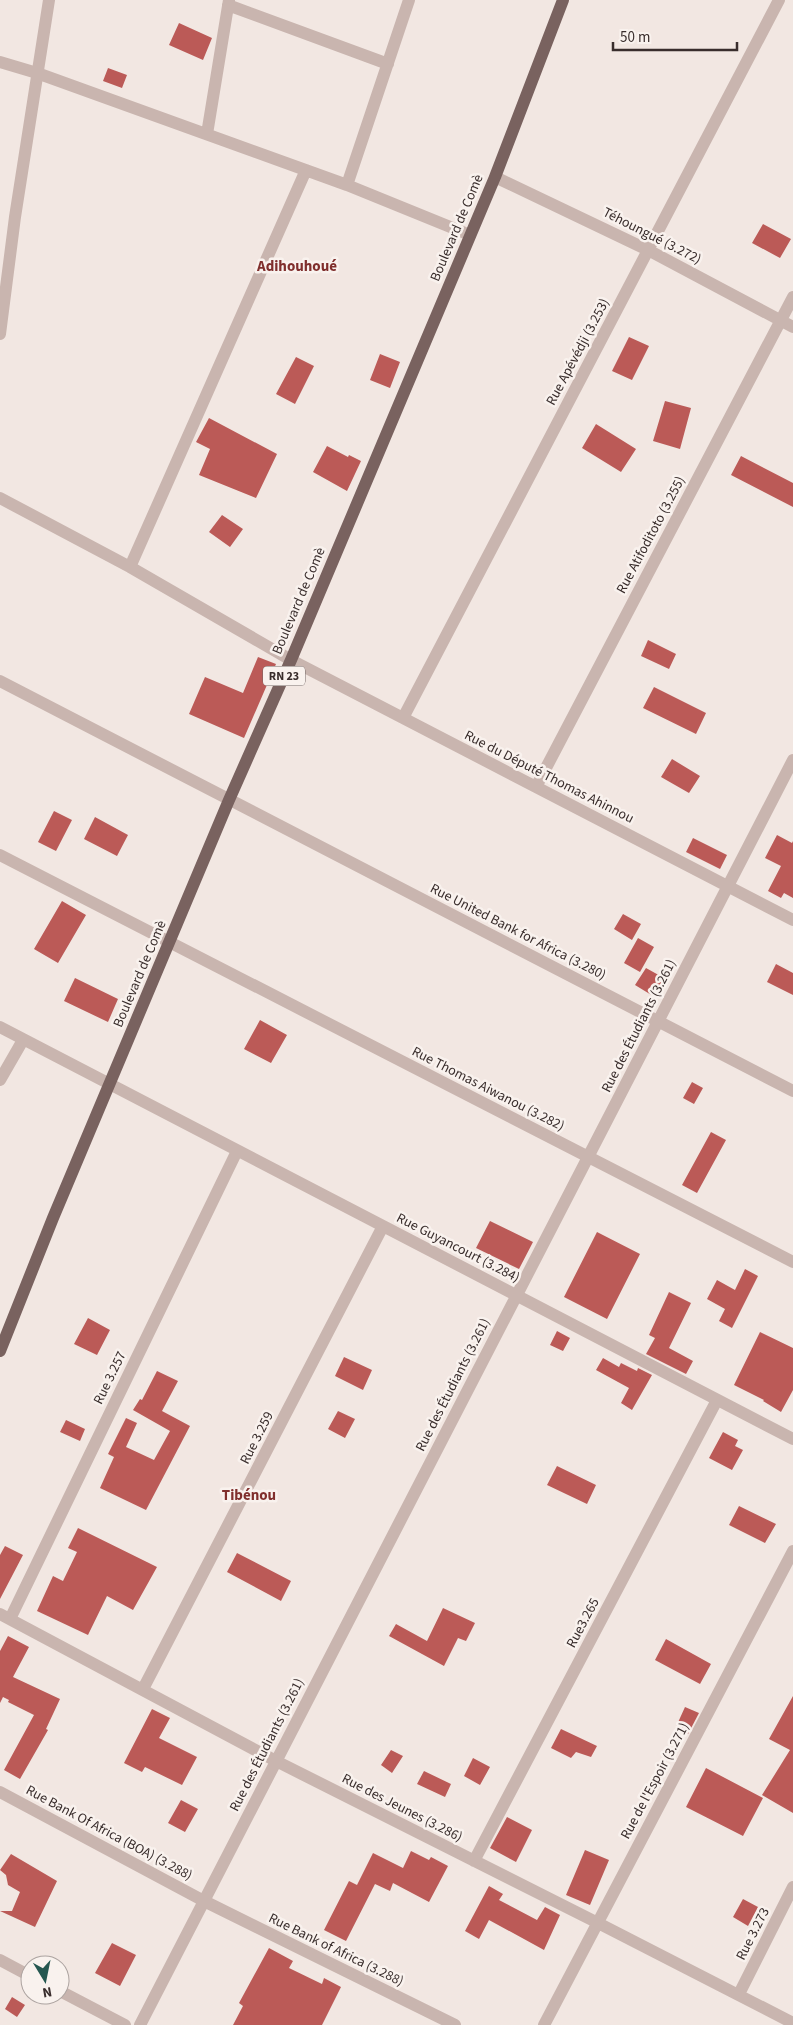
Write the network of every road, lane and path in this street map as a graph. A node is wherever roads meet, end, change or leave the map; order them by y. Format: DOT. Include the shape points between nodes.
graph roads {
  1 [pos="409,0"];
  2 [pos="563,0"];
  3 [pos="779,0"];
  4 [pos="46,3"];
  5 [pos="228,3"];
  6 [pos="0,62"];
  7 [pos="388,64"];
  8 [pos="37,73"];
  9 [pos="207,134"];
  10 [pos="306,170"];
  11 [pos="495,177"];
  12 [pos="347,185"];
  13 [pos="470,235"];
  14 [pos="648,250"];
  15 [pos="793,297"];
  16 [pos="781,321"];
  17 [pos="793,327"];
  18 [pos="0,334"];
  19 [pos="0,498"];
  20 [pos="130,567"];
  21 [pos="291,660"];
  22 [pos="0,681"];
  23 [pos="403,718"];
  24 [pos="793,760"];
  25 [pos="536,787"];
  26 [pos="229,800"];
  27 [pos="0,854"];
  28 [pos="728,886"];
  29 [pos="793,920"];
  30 [pos="170,942"];
  31 [pos="658,1021"];
  32 [pos="0,1027"];
  33 [pos="23,1040"];
  34 [pos="0,1080"];
  35 [pos="110,1084"];
  36 [pos="793,1091"];
  37 [pos="237,1151"];
  38 [pos="588,1157"];
  39 [pos="383,1226"];
  40 [pos="793,1262"];
  41 [pos="516,1295"];
  42 [pos="0,1351"];
  43 [pos="717,1400"];
  44 [pos="793,1439"];
  45 [pos="793,1551"];
  46 [pos="5,1617"];
  47 [pos="143,1689"];
  48 [pos="276,1761"];
  49 [pos="0,1792"];
  50 [pos="474,1861"];
  51 [pos="793,1887"];
  52 [pos="204,1901"];
  53 [pos="598,1923"];
  54 [pos="0,1960"];
  55 [pos="20,1971"];
  56 [pos="739,1994"];
  57 [pos="70,1996"];
  58 [pos="793,2023"];
  59 [pos="125,2025"];
  60 [pos="140,2025"];
  61 [pos="455,2025"];
  62 [pos="544,2025"];
  1 -- 7 [label="street"];
  2 -- 11 [label="main road, Boulevard de Comè / RN 23"];
  3 -- 14 [label="street, Rue Apévédji (3.253)"];
  4 -- 8 [label="street"];
  5 -- 7 [label="street"];
  5 -- 9 [label="street"];
  6 -- 8 [label="street"];
  7 -- 12 [label="street"];
  8 -- 9 [label="street"];
  8 -- 18 [label="street"];
  9 -- 10 [label="street"];
  10 -- 12 [label="street"];
  10 -- 20 [label="street"];
  11 -- 13 [label="main road, Boulevard de Comè / RN 23"];
  11 -- 14 [label="street, Téhoungué (3.272)"];
  12 -- 13 [label="street"];
  13 -- 21 [label="main road, Boulevard de Comè / RN 23"];
  14 -- 16 [label="street, Téhoungué (3.272)"];
  14 -- 23 [label="street, Rue Apévédji (3.253)"];
  15 -- 16 [label="street, Rue Atifoditoto (3.255)"];
  16 -- 17 [label="street, Téhoungué (3.272)"];
  16 -- 25 [label="street, Rue Atifoditoto (3.255)"];
  19 -- 20 [label="street, Rue du Député Thomas Ahinnou"];
  20 -- 21 [label="street, Rue du Député Thomas Ahinnou"];
  21 -- 23 [label="street, Rue du Député Thomas Ahinnou"];
  21 -- 26 [label="main road, Boulevard de Comè / RN 23"];
  22 -- 26 [label="street, Rue United Bank for Africa (3.280)"];
  23 -- 25 [label="street, Rue du Député Thomas Ahinnou"];
  24 -- 28 [label="street, Rue des Étudiants (3.261)"];
  25 -- 28 [label="street, Rue du Député Thomas Ahinnou"];
  26 -- 30 [label="main road, Boulevard de Comè / RN 23"];
  26 -- 31 [label="street, Rue United Bank for Africa (3.280)"];
  27 -- 30 [label="street, Rue Thomas Aiwanou (3.282)"];
  28 -- 29 [label="street, Rue du Député Thomas Ahinnou"];
  28 -- 31 [label="street, Rue des Étudiants (3.261)"];
  30 -- 35 [label="main road, Boulevard de Comè / RN 23"];
  30 -- 38 [label="street, Rue Thomas Aiwanou (3.282)"];
  31 -- 36 [label="street, Rue United Bank for Africa (3.280)"];
  31 -- 38 [label="street, Rue des Étudiants (3.261)"];
  32 -- 33 [label="street, Rue Guyancourt (3.284)"];
  33 -- 34 [label="street"];
  33 -- 35 [label="street, Rue Guyancourt (3.284)"];
  35 -- 37 [label="street, Rue Guyancourt (3.284)"];
  35 -- 42 [label="main road, Boulevard de Comè / RN 23"];
  37 -- 39 [label="street, Rue Guyancourt (3.284)"];
  37 -- 46 [label="street, Rue 3.257"];
  38 -- 40 [label="street, Rue Thomas Aiwanou (3.282)"];
  38 -- 41 [label="street, Rue des Étudiants (3.261)"];
  39 -- 41 [label="street, Rue Guyancourt (3.284)"];
  39 -- 47 [label="street, Rue 3.259"];
  41 -- 43 [label="street, Rue Guyancourt (3.284)"];
  41 -- 48 [label="street, Rue des Étudiants (3.261)"];
  43 -- 44 [label="street, Rue Guyancourt (3.284)"];
  43 -- 50 [label="street, Rue3.265"];
  45 -- 53 [label="street, Rue de l'Espoir (3.271)"];
  46 -- 47 [label="street, Rue des Jeunes (3.286)"];
  47 -- 48 [label="street, Rue des Jeunes (3.286)"];
  48 -- 50 [label="street, Rue des Jeunes (3.286)"];
  48 -- 52 [label="street, Rue des Étudiants (3.261)"];
  49 -- 52 [label="street, Rue Bank Of Africa (BOA) (3.288)"];
  50 -- 53 [label="street, Rue des Jeunes (3.286)"];
  51 -- 56 [label="street, Rue 3.273"];
  52 -- 60 [label="street, Rue des Étudiants (3.261)"];
  52 -- 61 [label="street, Rue Bank of Africa (3.288)"];
  53 -- 56 [label="street, Rue des Jeunes (3.286)"];
  53 -- 62 [label="street, Rue de l'Espoir (3.271)"];
  54 -- 55 [label="street"];
  56 -- 58 [label="street, Rue des Jeunes (3.286)"];
  57 -- 59 [label="street"];
}
